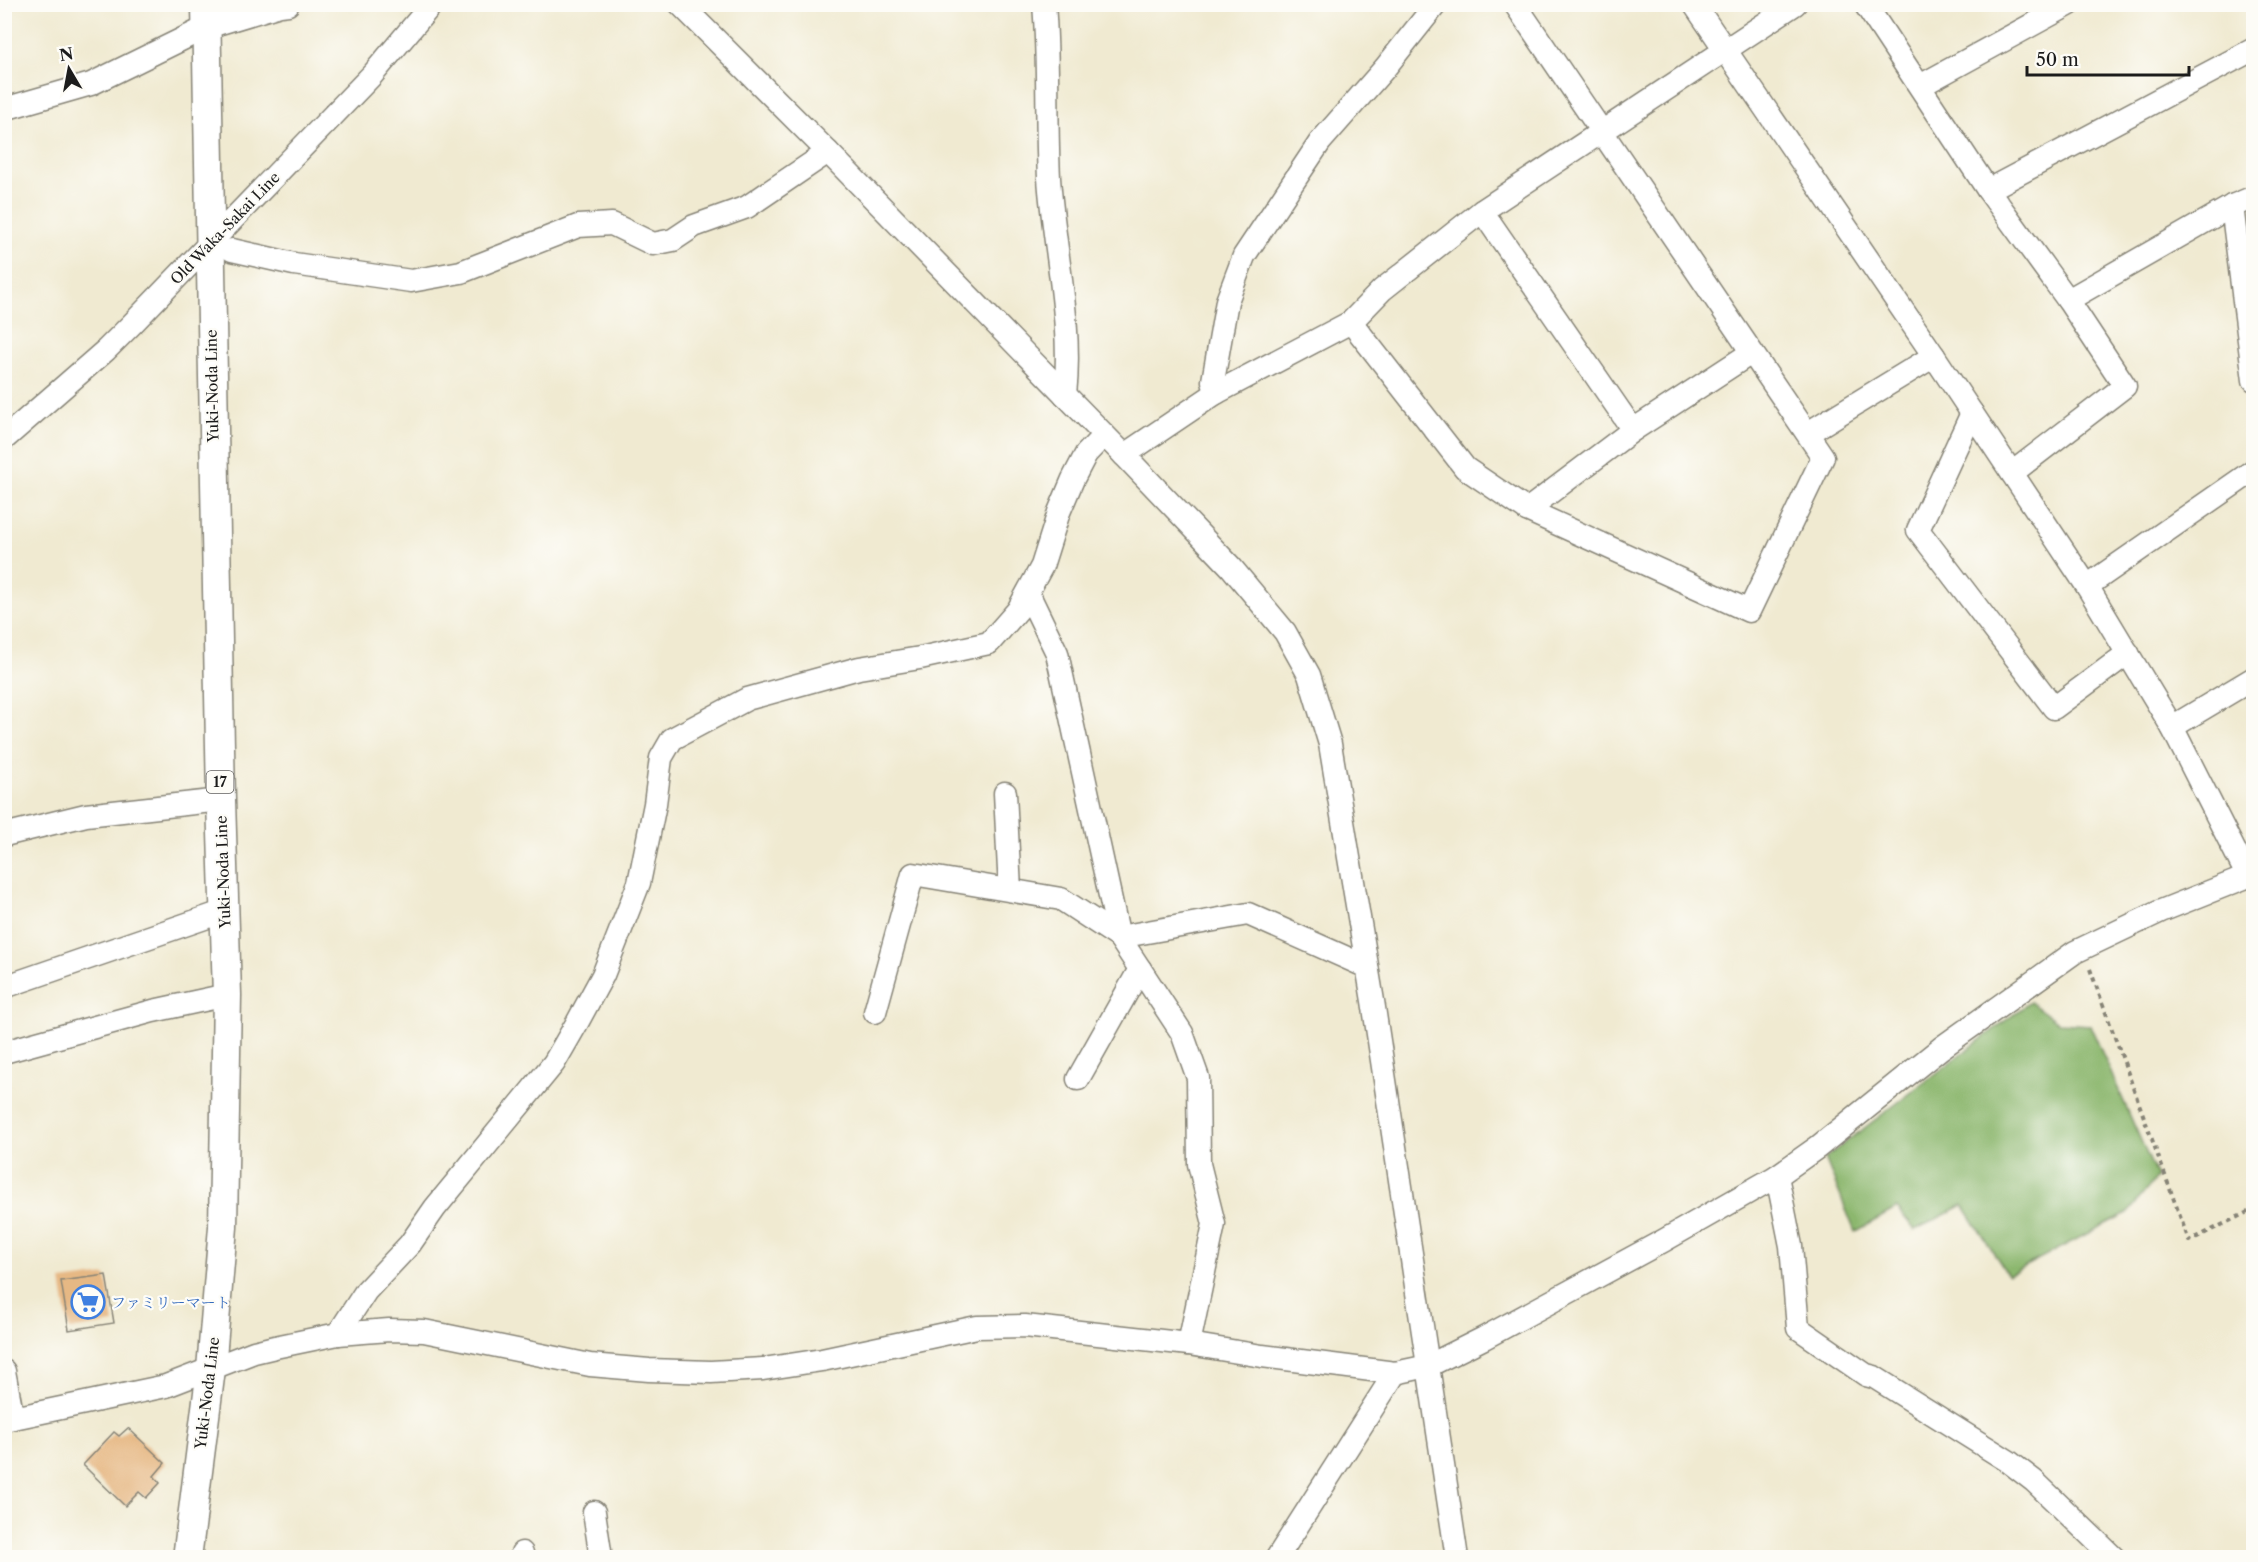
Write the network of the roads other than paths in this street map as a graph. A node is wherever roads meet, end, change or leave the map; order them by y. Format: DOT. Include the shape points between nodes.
graph roads {
  1 [pos="288,4"];
  2 [pos="432,4"];
  3 [pos="680,4"];
  4 [pos="1044,4"];
  5 [pos="1436,4"];
  6 [pos="1515,4"];
  7 [pos="1694,4"];
  8 [pos="1795,4"];
  9 [pos="1865,4"];
  10 [pos="2070,4"];
  11 [pos="206,16"];
  12 [pos="2253,49"];
  13 [pos="1724,50"];
  14 [pos="1920,86"];
  15 [pos="4,109"];
  16 [pos="1601,131"];
  17 [pos="828,152"];
  18 [pos="1988,190"];
  19 [pos="2253,197"];
  20 [pos="2232,206"];
  21 [pos="1482,212"];
  22 [pos="220,248"];
  23 [pos="2068,300"];
  24 [pos="1351,322"];
  25 [pos="1751,353"];
  26 [pos="1934,356"];
  27 [pos="2253,380"];
  28 [pos="1216,393"];
  29 [pos="1065,395"];
  30 [pos="1972,413"];
  31 [pos="1633,430"];
  32 [pos="1808,433"];
  33 [pos="1104,435"];
  34 [pos="4,439"];
  35 [pos="1124,455"];
  36 [pos="2253,470"];
  37 [pos="2012,473"];
  38 [pos="1527,510"];
  39 [pos="2087,586"];
  40 [pos="1028,592"];
  41 [pos="2128,652"];
  42 [pos="2253,678"];
  43 [pos="2172,727"];
  44 [pos="1005,793"];
  45 [pos="220,800"];
  46 [pos="4,835"];
  47 [pos="2251,875"];
  48 [pos="1010,890"];
  49 [pos="225,911"];
  50 [pos="1119,937"];
  51 [pos="1367,967"];
  52 [pos="1140,969"];
  53 [pos="4,987"];
  54 [pos="227,995"];
  55 [pos="875,1012"];
  56 [pos="4,1052"];
  57 [pos="1078,1079"];
  58 [pos="1777,1176"];
  59 [pos="338,1334"];
  60 [pos="1189,1344"];
  61 [pos="1428,1366"];
  62 [pos="211,1369"];
  63 [pos="4,1371"];
  64 [pos="1395,1372"];
  65 [pos="9,1419"];
  66 [pos="594,1512"];
  67 [pos="187,1557"];
  68 [pos="601,1557"];
  69 [pos="1277,1557"];
  70 [pos="1457,1557"];
  71 [pos="2114,1557"];
  1 -- 11 [label="street"];
  2 -- 22 [label="street, Old Waka-Sakai Line"];
  3 -- 17 [label="street"];
  4 -- 29 [label="street" via="1050,180 1068,371"];
  5 -- 28 [label="street" via="1320,142 1244,256 1227,301 1214,381"];
  6 -- 16 [label="street"];
  7 -- 13 [label="street"];
  8 -- 13 [label="street"];
  9 -- 14 [label="street"];
  10 -- 14 [label="street"];
  11 -- 15 [label="street" via="91,84"];
  11 -- 22 [label="main road, Yuki-Noda Line / 17"];
  12 -- 18 [label="street"];
  13 -- 16 [label="street"];
  13 -- 26 [label="street"];
  14 -- 18 [label="street"];
  16 -- 21 [label="street"];
  16 -- 25 [label="street"];
  17 -- 22 [label="street" via="747,207 694,226 673,240 653,244 612,224 578,226 461,272 411,281 294,264"];
  17 -- 29 [label="street"];
  18 -- 23 [label="street"];
  19 -- 20 [label="street"];
  20 -- 23 [label="street"];
  20 -- 27 [label="street"];
  21 -- 24 [label="street" via="1382,290"];
  21 -- 31 [label="street"];
  22 -- 34 [label="street, Old Waka-Sakai Line"];
  22 -- 45 [label="main road, Yuki-Noda Line / 17"];
  23 -- 37 [label="street" via="2125,386"];
  24 -- 28 [label="street"];
  24 -- 38 [label="street" via="1465,468"];
  25 -- 31 [label="street"];
  25 -- 32 [label="street"];
  26 -- 30 [label="street"];
  26 -- 32 [label="street"];
  28 -- 35 [label="street"];
  29 -- 33 [label="street"];
  30 -- 37 [label="street"];
  30 -- 41 [label="street" via="1918,530 2054,708"];
  31 -- 38 [label="street"];
  32 -- 38 [label="street" via="1823,458 1749,611"];
  33 -- 35 [label="street"];
  33 -- 40 [label="street" via="1086,454 1073,479 1042,566"];
  35 -- 51 [label="street" via="1231,567 1285,632 1309,675 1330,744"];
  36 -- 39 [label="street"];
  37 -- 39 [label="street"];
  39 -- 41 [label="street"];
  40 -- 50 [label="street" via="1058,653"];
  40 -- 59 [label="street" via="989,643 859,668 747,699 672,739 662,758 639,883 603,975 577,1023 554,1063 410,1244 366,1291"];
  41 -- 43 [label="street"];
  42 -- 43 [label="street"];
  43 -- 47 [label="street"];
  44 -- 48 [label="street"];
  45 -- 46 [label="street" via="86,815"];
  45 -- 49 [label="main road, Yuki-Noda Line / 17"];
  47 -- 58 [label="street" via="2082,948 1941,1048"];
  48 -- 50 [label="street" via="1061,899"];
  48 -- 55 [label="street" via="913,874"];
  49 -- 53 [label="street"];
  49 -- 54 [label="main road, Yuki-Noda Line / 17"];
  50 -- 51 [label="street" via="1248,914"];
  50 -- 52 [label="street"];
  51 -- 61 [label="street"];
  52 -- 57 [label="street"];
  52 -- 60 [label="street" via="1182,1033 1198,1078 1199,1164 1214,1224"];
  54 -- 56 [label="street"];
  54 -- 62 [label="main road, Yuki-Noda Line / 17" via="223,1227"];
  58 -- 61 [label="street"];
  58 -- 71 [label="street" via="1791,1246 1798,1328 1866,1375 2008,1461"];
  59 -- 60 [label="street" via="424,1331 590,1365 711,1372 822,1360 977,1327 1025,1326"];
  59 -- 62 [label="street" via="254,1352"];
  60 -- 64 [label="street"];
  61 -- 64 [label="street"];
  61 -- 70 [label="street"];
  62 -- 65 [label="street" via="166,1386"];
  62 -- 67 [label="main road, Yuki-Noda Line / 17"];
  63 -- 65 [label="street"];
  64 -- 69 [label="street"];
  66 -- 68 [label="street"];
}
